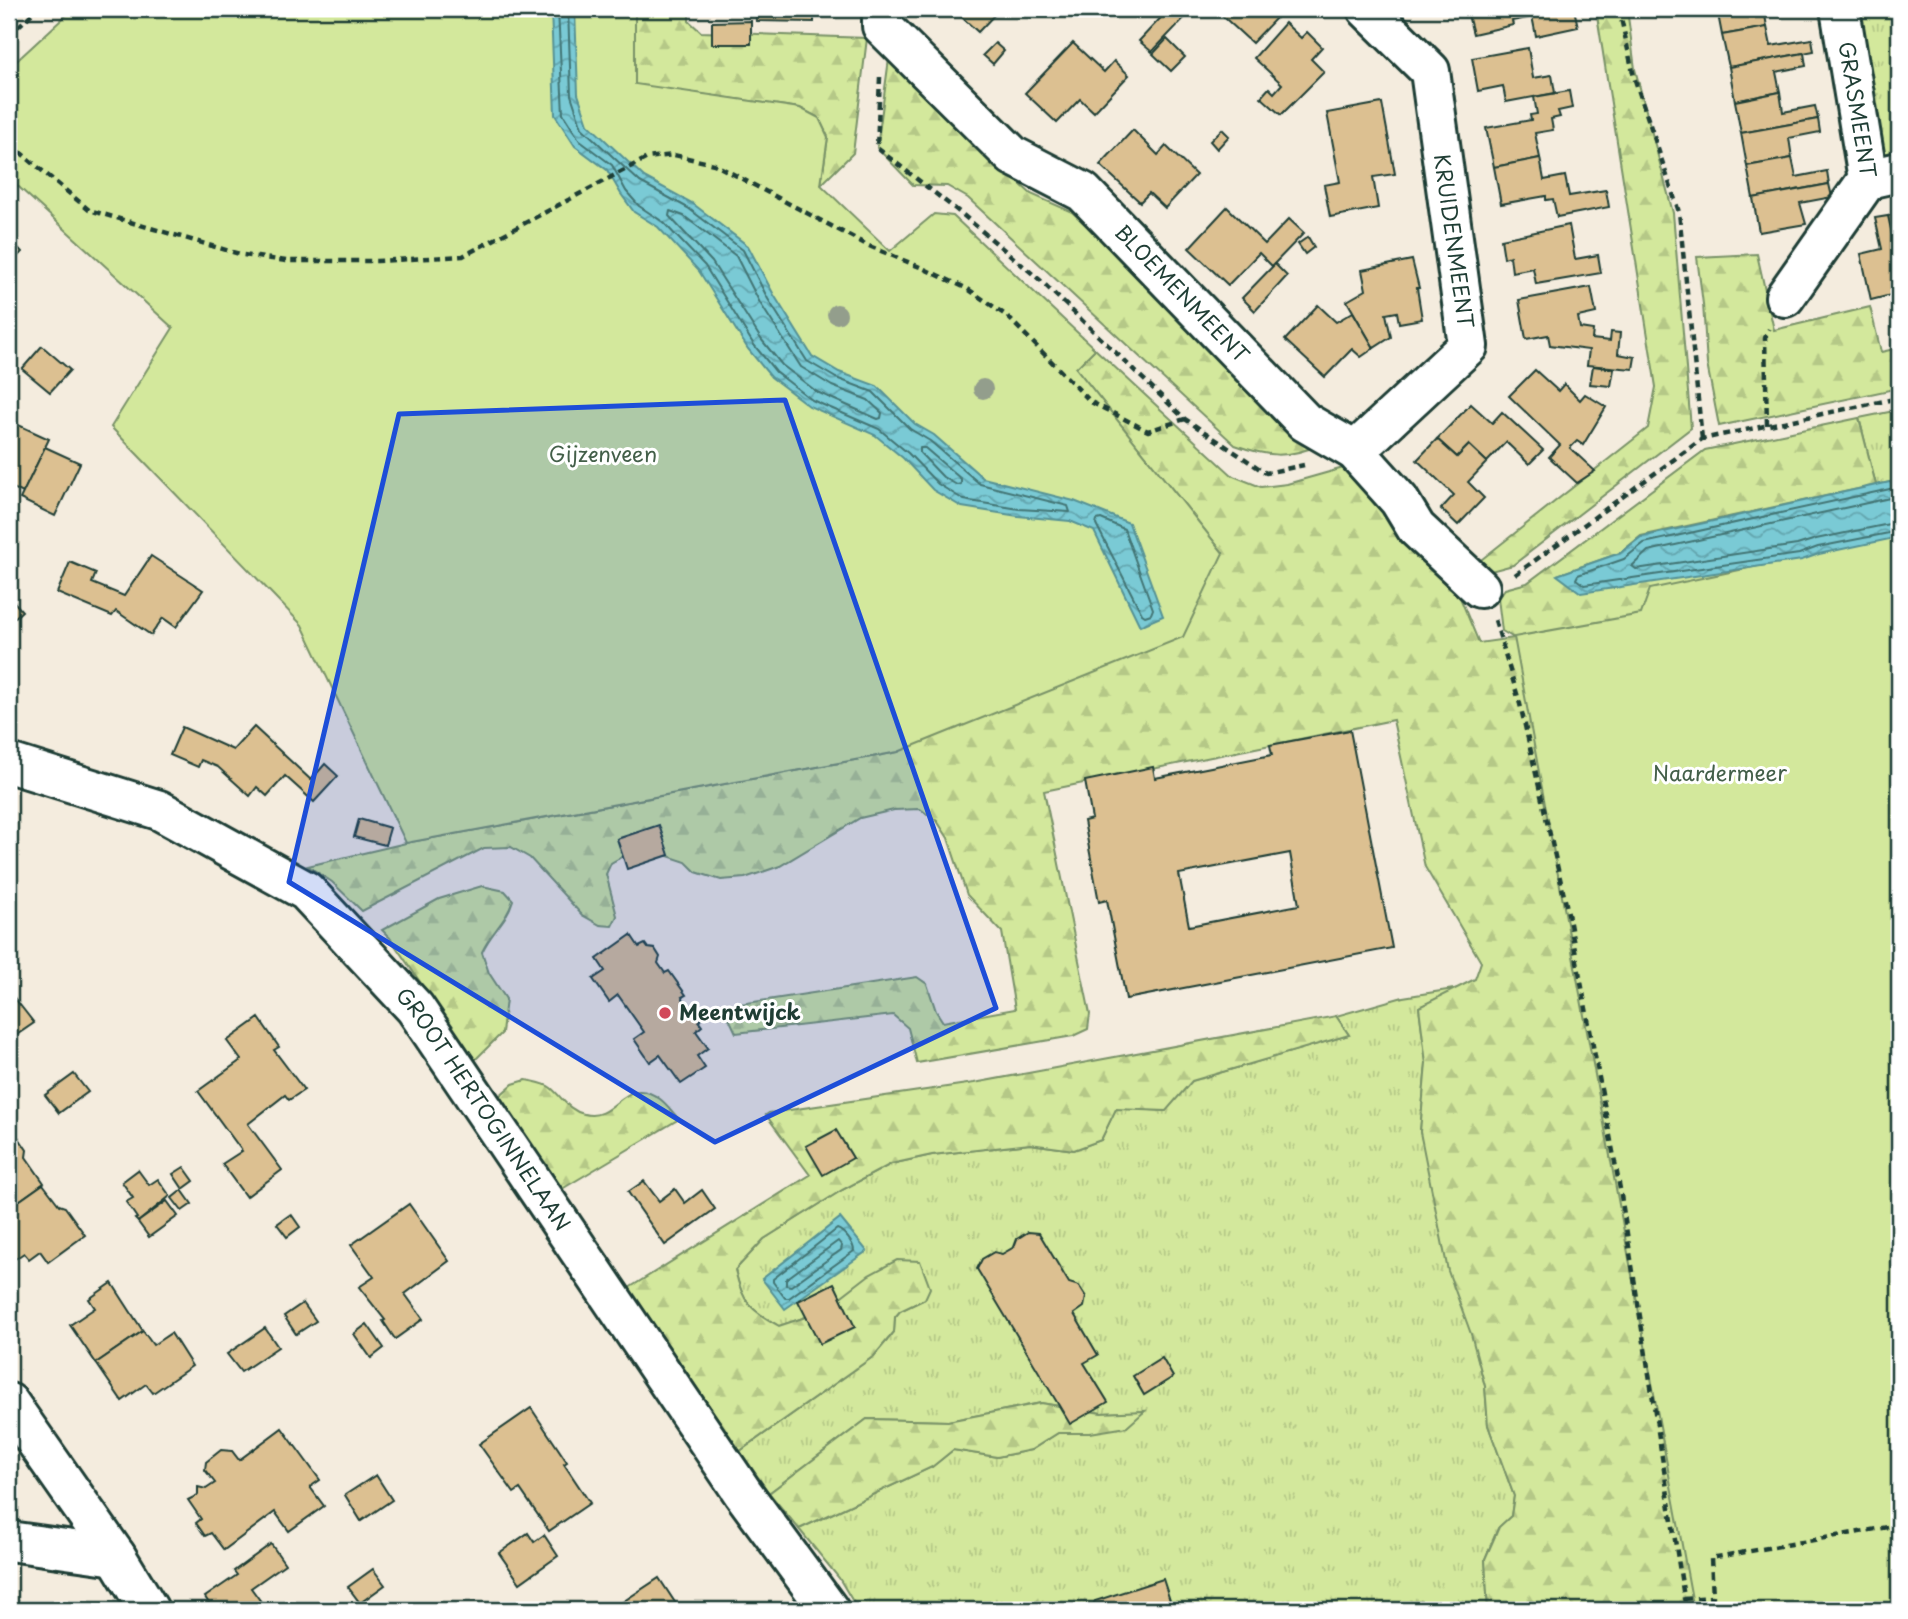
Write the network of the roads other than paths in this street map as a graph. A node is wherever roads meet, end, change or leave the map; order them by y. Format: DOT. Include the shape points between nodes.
graph roads {
  1 [pos="1367,9"];
  2 [pos="1840,9"];
  3 [pos="882,18"];
  4 [pos="1883,176"];
  5 [pos="1785,297"];
  6 [pos="1355,451"];
  7 [pos="1480,588"];
  8 [pos="9,763"];
  9 [pos="9,1403"];
  10 [pos="9,1541"];
  11 [pos="116,1556"];
  12 [pos="149,1610"];
  13 [pos="829,1610"];
  1 -- 6 [label="street, KRUIDENMEENT" via="1430,71 1468,346"];
  2 -- 4 [label="street, GRASMEENT"];
  3 -- 6 [label="street, BLOEMENMEENT" via="1013,156 1083,192 1305,422"];
  4 -- 5 [label="street"];
  6 -- 7 [label="street, BLOEMENMEENT" via="1399,500 1416,528"];
  8 -- 13 [label="street, GROOT HERTOGINNELAAN" via="159,810 306,891 415,1008 743,1493"];
  9 -- 11 [label="street"];
  10 -- 11 [label="street"];
  11 -- 12 [label="street"];
}
